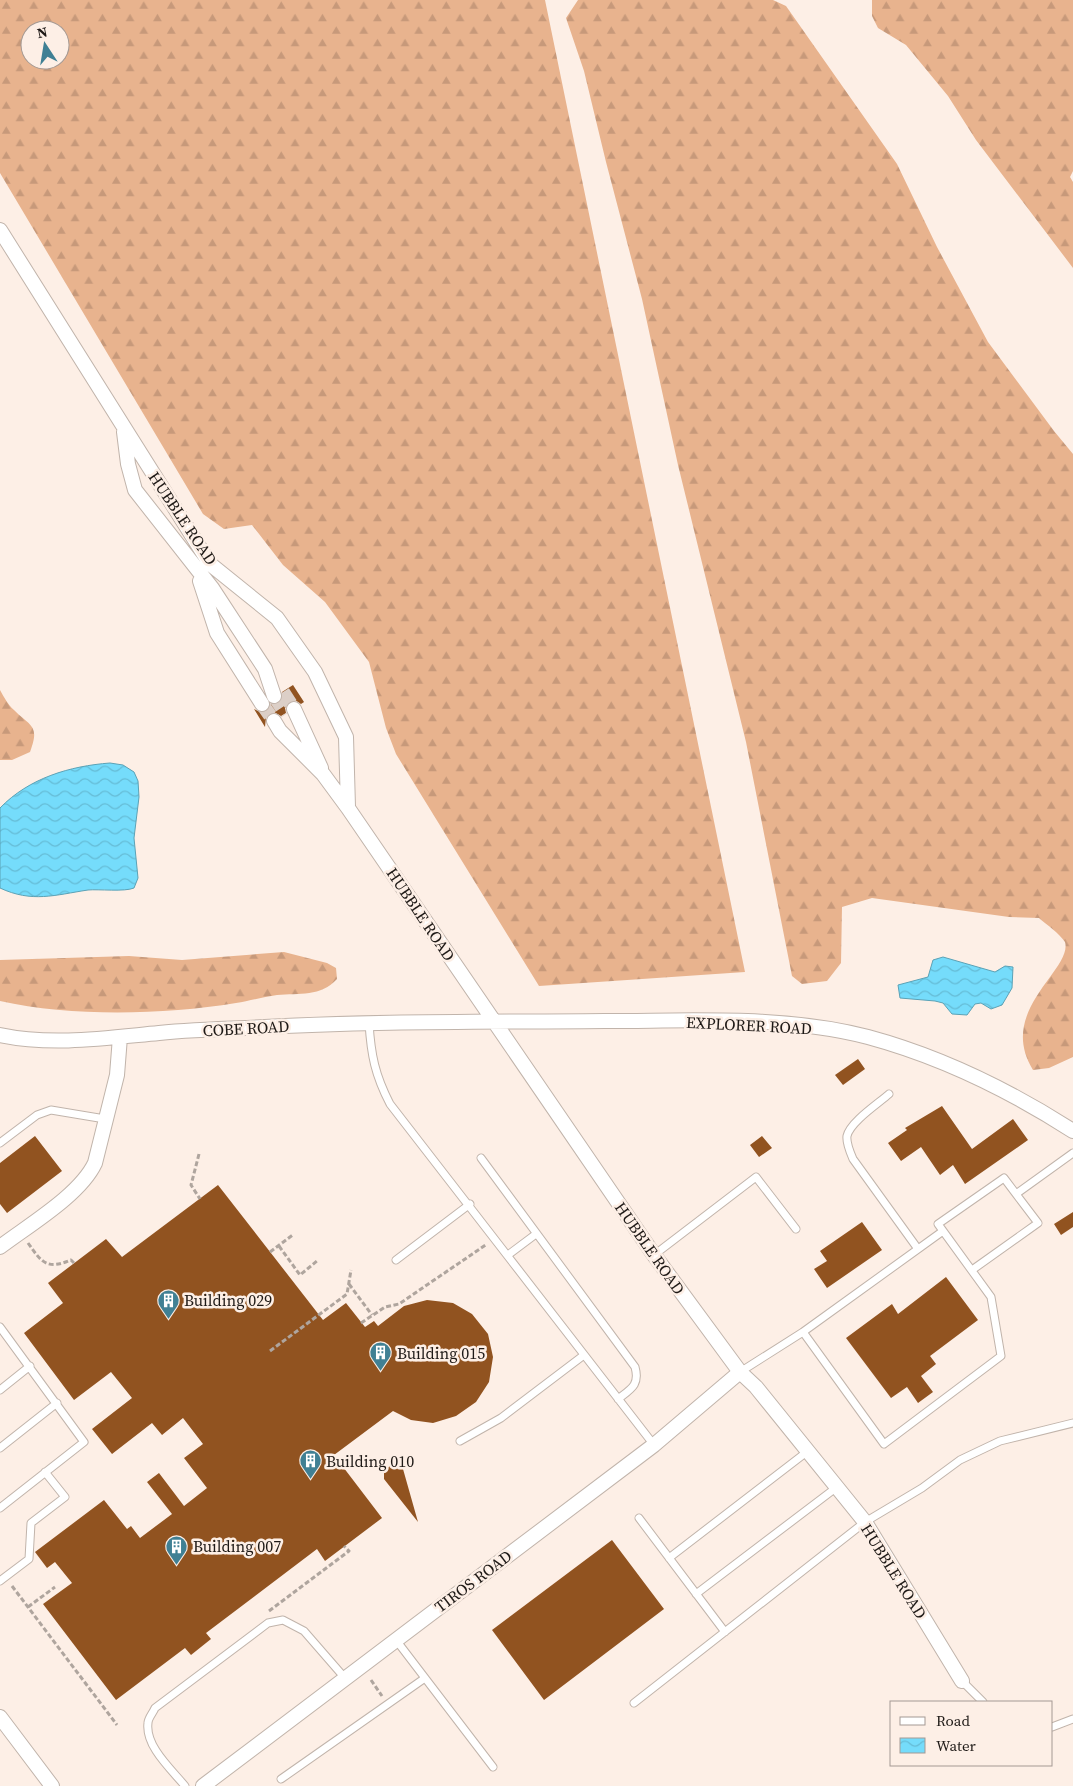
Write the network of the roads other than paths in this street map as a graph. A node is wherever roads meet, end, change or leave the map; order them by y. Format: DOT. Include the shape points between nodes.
graph roads {
  1 [pos="0,230"];
  2 [pos="124,428"];
  3 [pos="196,568"];
  4 [pos="323,774"];
  5 [pos="348,808"];
  6 [pos="369,1022"];
  7 [pos="494,1022"];
  8 [pos="0,1035"];
  9 [pos="120,1037"];
  10 [pos="889,1094"];
  11 [pos="105,1119"];
  12 [pos="1073,1131"];
  13 [pos="0,1143"];
  14 [pos="1073,1153"];
  15 [pos="481,1158"];
  16 [pos="1016,1194"];
  17 [pos="470,1204"];
  18 [pos="796,1229"];
  19 [pos="943,1231"];
  20 [pos="536,1234"];
  21 [pos="0,1247"];
  22 [pos="918,1249"];
  23 [pos="508,1255"];
  24 [pos="654,1255"];
  25 [pos="396,1260"];
  26 [pos="972,1270"];
  27 [pos="1,1331"];
  28 [pos="803,1332"];
  29 [pos="584,1355"];
  30 [pos="30,1366"];
  31 [pos="740,1372"];
  32 [pos="0,1390"];
  33 [pos="618,1399"];
  34 [pos="57,1403"];
  35 [pos="1073,1423"];
  36 [pos="460,1441"];
  37 [pos="654,1445"];
  38 [pos="0,1448"];
  39 [pos="808,1451"];
  40 [pos="45,1472"];
  41 [pos="837,1487"];
  42 [pos="0,1508"];
  43 [pos="638,1518"];
  44 [pos="864,1522"];
  45 [pos="669,1558"];
  46 [pos="2,1580"];
  47 [pos="696,1594"];
  48 [pos="725,1632"];
  49 [pos="396,1639"];
  50 [pos="344,1677"];
  51 [pos="425,1678"];
  52 [pos="962,1681"];
  53 [pos="983,1701"];
  54 [pos="634,1703"];
  55 [pos="0,1717"];
  56 [pos="1073,1719"];
  57 [pos="1053,1727"];
  58 [pos="493,1767"];
  59 [pos="281,1779"];
  60 [pos="52,1786"];
  61 [pos="185,1786"];
  62 [pos="203,1786"];
  1 -- 2 [label="street, HUBBLE ROAD"];
  2 -- 3 [label="street, HUBBLE ROAD" via="135,490"];
  2 -- 5 [label="street, HUBBLE ROAD" via="210,564 277,618 315,672 346,737"];
  3 -- 3 [label="street, HUBBLE ROAD" via="217,633 273,697 265,669"];
  4 -- 4 [label="street, HUBBLE ROAD" via="280,731 284,715 314,750"];
  4 -- 5 [label="street, HUBBLE ROAD"];
  5 -- 7 [label="street, HUBBLE ROAD"];
  6 -- 7 [label="street, COBE ROAD"];
  6 -- 9 [label="street, COBE ROAD"];
  6 -- 17 [label="lane" via="370,1054 390,1104"];
  7 -- 12 [label="street, EXPLORER ROAD" via="765,1022 858,1035 918,1052 973,1074 1027,1101"];
  7 -- 24 [label="street, HUBBLE ROAD"];
  8 -- 9 [label="street, COBE ROAD" via="26,1040"];
  9 -- 11 [label="street" via="117,1075"];
  10 -- 22 [label="lane" via="852,1127 847,1135 848,1143 853,1159"];
  11 -- 13 [label="lane" via="51,1110 37,1116"];
  11 -- 21 [label="street" via="89,1176 78,1188"];
  14 -- 16 [label="lane"];
  15 -- 20 [label="lane"];
  16 -- 19 [label="lane" via="1004,1178 938,1224"];
  16 -- 26 [label="lane" via="1038,1223"];
  17 -- 23 [label="lane"];
  17 -- 25 [label="lane"];
  18 -- 24 [label="lane" via="756,1177"];
  19 -- 22 [label="lane"];
  19 -- 26 [label="lane"];
  20 -- 23 [label="lane"];
  20 -- 33 [label="lane" via="635,1366 638,1378 635,1386"];
  22 -- 28 [label="lane"];
  23 -- 29 [label="lane"];
  24 -- 31 [label="street, HUBBLE ROAD"];
  26 -- 28 [label="lane" via="991,1297 1001,1356 884,1444"];
  27 -- 30 [label="lane"];
  28 -- 31 [label="lane"];
  29 -- 33 [label="lane"];
  29 -- 36 [label="lane" via="501,1418"];
  30 -- 32 [label="lane"];
  30 -- 34 [label="lane"];
  31 -- 37 [label="street, TIROS ROAD"];
  31 -- 39 [label="street, HUBBLE ROAD"];
  33 -- 37 [label="lane"];
  34 -- 38 [label="lane"];
  34 -- 40 [label="lane" via="84,1442"];
  35 -- 44 [label="lane" via="1028,1433 960,1460 922,1488"];
  37 -- 49 [label="street, TIROS ROAD"];
  39 -- 41 [label="street, HUBBLE ROAD"];
  39 -- 45 [label="lane"];
  40 -- 42 [label="lane"];
  40 -- 46 [label="lane" via="65,1497 31,1524 30,1559"];
  41 -- 44 [label="street, HUBBLE ROAD"];
  41 -- 47 [label="lane"];
  43 -- 45 [label="lane"];
  44 -- 48 [label="lane"];
  44 -- 52 [label="street, HUBBLE ROAD"];
  45 -- 47 [label="lane"];
  47 -- 48 [label="lane"];
  48 -- 54 [label="lane"];
  49 -- 50 [label="street, TIROS ROAD"];
  49 -- 51 [label="lane"];
  50 -- 61 [label="lane" via="304,1631 283,1620 268,1624 155,1708 151,1715 148,1722 155,1749"];
  50 -- 62 [label="street, TIROS ROAD"];
  51 -- 58 [label="lane"];
  51 -- 59 [label="lane"];
  52 -- 53 [label="lane"];
  55 -- 60 [label="street"];
  56 -- 57 [label="lane"];
}
